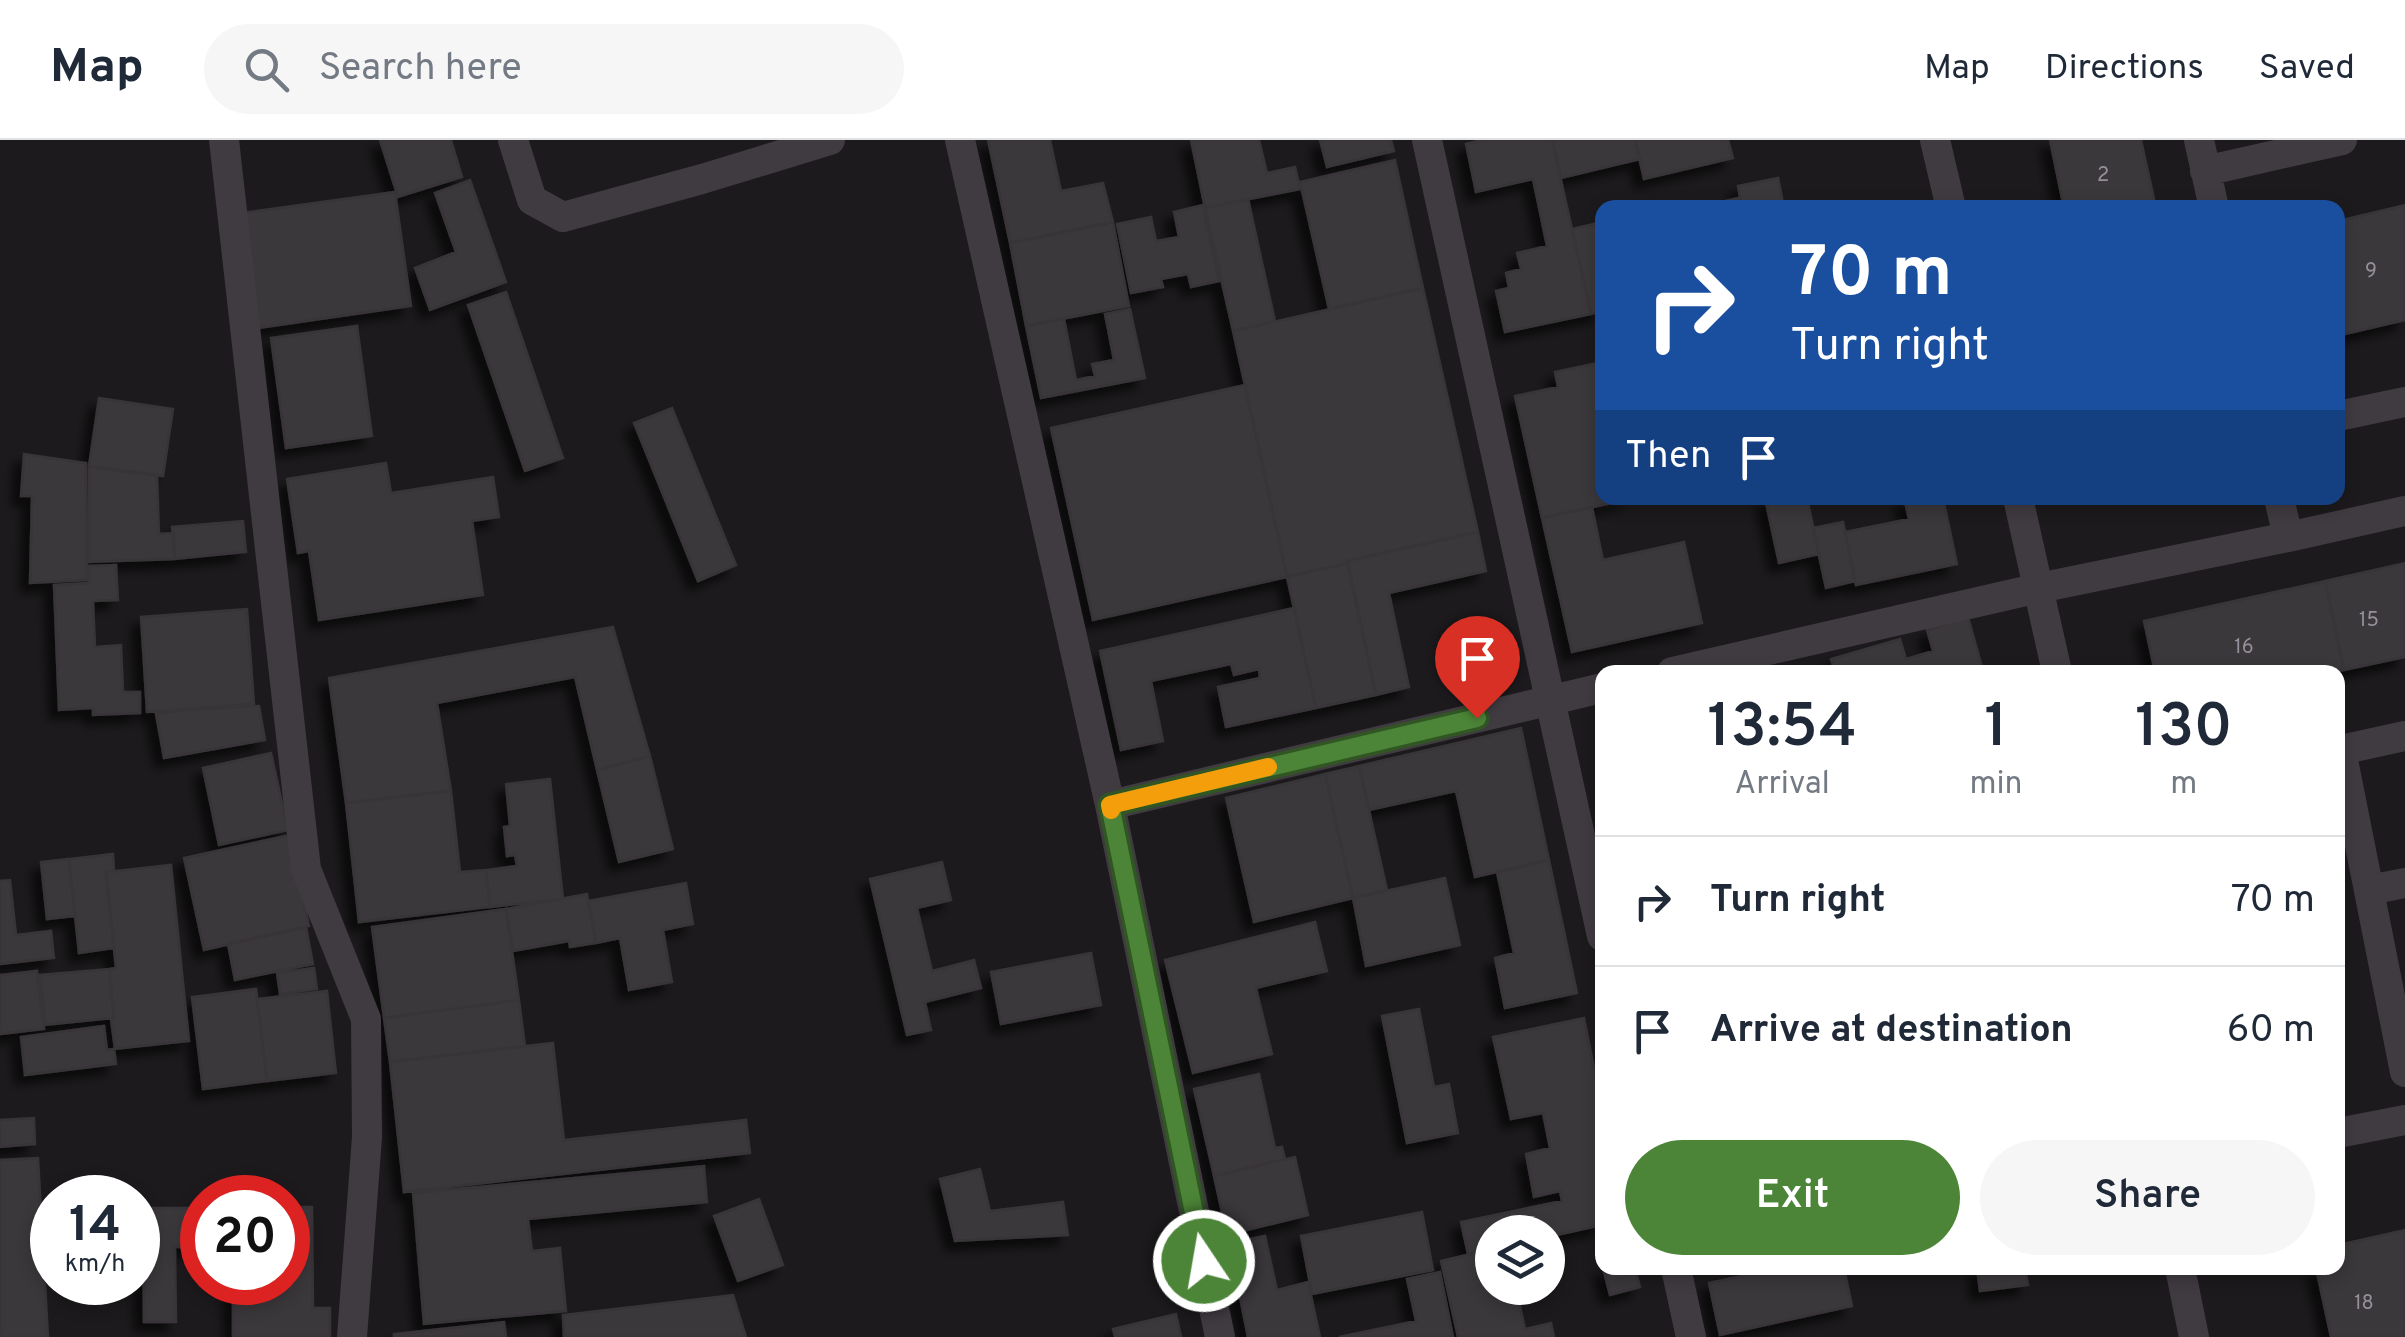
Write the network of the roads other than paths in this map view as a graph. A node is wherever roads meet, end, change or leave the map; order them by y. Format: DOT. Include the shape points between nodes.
graph roads {
  1 [pos="224,140"];
  2 [pos="513,140"];
  3 [pos="830,140"];
  4 [pos="960,140"];
  5 [pos="1427,140"];
  6 [pos="1935,140"];
  7 [pos="2198,140"];
  8 [pos="2342,140"];
  9 [pos="2206,171"];
  10 [pos="1949,200"];
  11 [pos="2212,200"];
  12 [pos="2405,402"];
  13 [pos="2345,415"];
  14 [pos="2020,505"];
  15 [pos="2281,505"];
  16 [pos="2405,511"];
  17 [pos="2288,538"];
  18 [pos="2039,588"];
  19 [pos="1703,665"];
  20 [pos="2055,665"];
  21 [pos="1595,690"];
  22 [pos="1550,700"];
  23 [pos="2405,736"];
  24 [pos="2345,749"];
  25 [pos="2345,770"];
  26 [pos="1110,805"];
  27 [pos="2405,883"];
  28 [pos="2369,890"];
  29 [pos="1595,904"];
  30 [pos="2405,1072"];
  31 [pos="2405,1120"];
  32 [pos="2345,1131"];
  33 [pos="1678,1275"];
  34 [pos="2181,1275"];
  35 [pos="352,1337"];
  36 [pos="1220,1337"];
  37 [pos="1691,1337"];
  38 [pos="2194,1337"];
  1 -- 35 [label="street" via="306,869 366,1019 366,1137"];
  2 -- 3 [label="street" via="532,200 563,217"];
  4 -- 26 [label="street"];
  5 -- 22 [label="street"];
  6 -- 10 [label="street"];
  7 -- 9 [label="street"];
  8 -- 9 [label="street"];
  9 -- 11 [label="street"];
  12 -- 13 [label="street"];
  14 -- 18 [label="street"];
  15 -- 17 [label="street"];
  16 -- 17 [label="street"];
  17 -- 18 [label="street"];
  18 -- 19 [label="street"];
  18 -- 20 [label="street"];
  21 -- 22 [label="street"];
  22 -- 26 [label="street"];
  22 -- 29 [label="street"];
  23 -- 24 [label="street"];
  25 -- 28 [label="street"];
  26 -- 36 [label="street"];
  27 -- 28 [label="street"];
  28 -- 30 [label="street"];
  31 -- 32 [label="street"];
  33 -- 37 [label="street"];
  34 -- 38 [label="street"];
}
